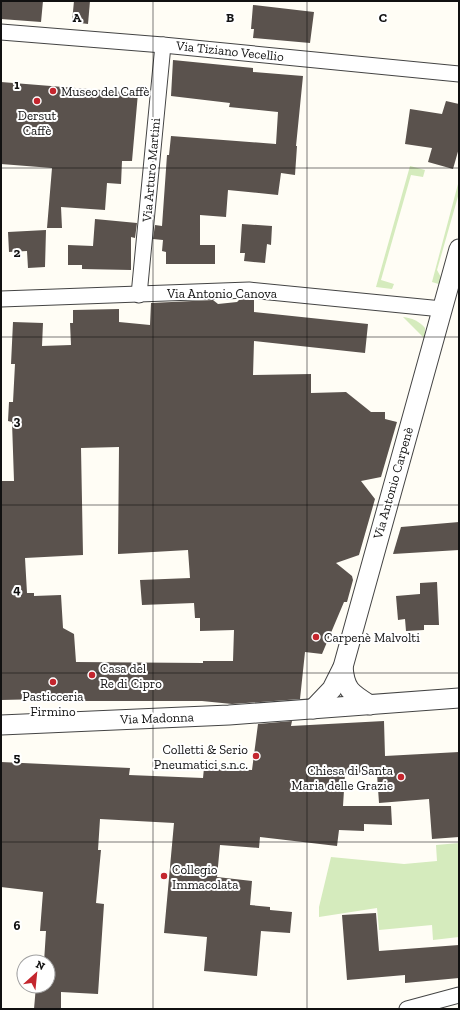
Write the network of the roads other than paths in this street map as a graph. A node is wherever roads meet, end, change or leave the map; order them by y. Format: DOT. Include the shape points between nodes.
graph roads {
  1 [pos="1,32"];
  2 [pos="163,45"];
  3 [pos="459,74"];
  4 [pos="458,260"];
  5 [pos="139,295"];
  6 [pos="1,299"];
  7 [pos="442,309"];
  8 [pos="343,666"];
  9 [pos="459,698"];
  10 [pos="370,705"];
  11 [pos="313,709"];
  12 [pos="1,725"];
  13 [pos="459,995"];
  14 [pos="407,1009"];
  1 -- 2 [label="street, Via Tiziano Vecellio"];
  2 -- 3 [label="street, Via Tiziano Vecellio"];
  2 -- 5 [label="street, Via Arturo Martini"];
  4 -- 7 [label="street, Via Antonio Carpenè"];
  5 -- 6 [label="street, Via Antonio Canova"];
  5 -- 7 [label="street, Via Antonio Canova" via="249,290"];
  7 -- 8 [label="street, Via Antonio Carpenè"];
  8 -- 10 [label="street" via="345,684 350,691"];
  8 -- 11 [label="street, Via Antonio Carpenè" via="332,689"];
  9 -- 10 [label="street, Via Madonna"];
  10 -- 11 [label="street, Via Madonna"];
  11 -- 12 [label="street, Via Madonna"];
  13 -- 14 [label="street"];
}
